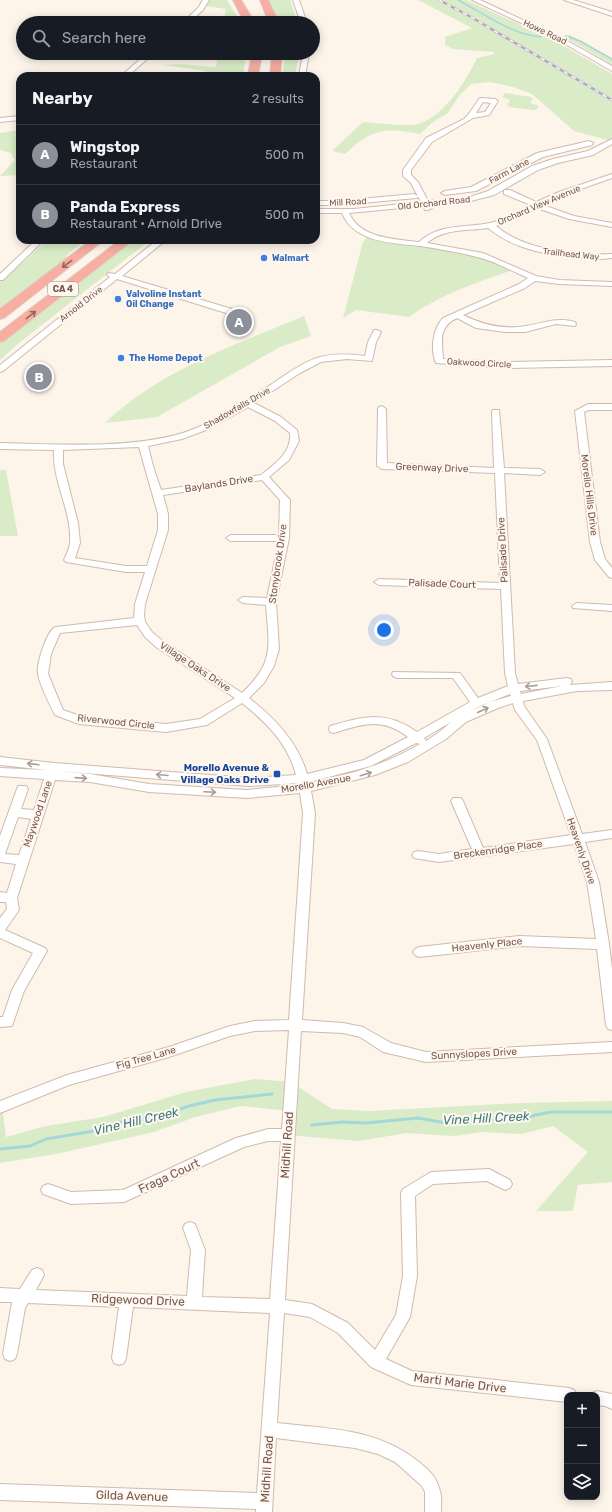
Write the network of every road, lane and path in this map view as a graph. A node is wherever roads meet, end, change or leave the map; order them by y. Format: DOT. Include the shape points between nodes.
graph roads {
  1 [pos="206,0"];
  2 [pos="237,0"];
  3 [pos="245,0"];
  4 [pos="296,0"];
  5 [pos="475,0"];
  6 [pos="567,0"];
  7 [pos="266,1"];
  8 [pos="612,14"];
  9 [pos="193,16"];
  10 [pos="246,16"];
  11 [pos="251,16"];
  12 [pos="271,16"];
  13 [pos="302,16"];
  14 [pos="143,60"];
  15 [pos="256,60"];
  16 [pos="277,60"];
  17 [pos="305,60"];
  18 [pos="612,69"];
  19 [pos="129,72"];
  20 [pos="254,72"];
  21 [pos="275,72"];
  22 [pos="303,72"];
  23 [pos="472,116"];
  24 [pos="16,118"];
  25 [pos="0,120"];
  26 [pos="612,141"];
  27 [pos="589,143"];
  28 [pos="612,148"];
  29 [pos="546,153"];
  30 [pos="558,162"];
  31 [pos="612,176"];
  32 [pos="507,188"];
  33 [pos="473,189"];
  34 [pos="445,193"];
  35 [pos="414,196"];
  36 [pos="379,200"];
  37 [pos="480,200"];
  38 [pos="320,203"];
  39 [pos="538,205"];
  40 [pos="427,206"];
  41 [pos="384,210"];
  42 [pos="320,211"];
  43 [pos="355,213"];
  44 [pos="346,214"];
  45 [pos="320,216"];
  46 [pos="490,225"];
  47 [pos="612,225"];
  48 [pos="405,242"];
  49 [pos="36,244"];
  50 [pos="93,244"];
  51 [pos="122,244"];
  52 [pos="149,244"];
  53 [pos="156,244"];
  54 [pos="421,244"];
  55 [pos="612,256"];
  56 [pos="113,275"];
  57 [pos="0,278"];
  58 [pos="534,278"];
  59 [pos="612,284"];
  60 [pos="229,311"];
  61 [pos="0,315"];
  62 [pos="456,315"];
  63 [pos="572,324"];
  64 [pos="377,332"];
  65 [pos="0,338"];
  66 [pos="0,362"];
  67 [pos="612,363"];
  68 [pos="0,369"];
  69 [pos="248,403"];
  70 [pos="612,407"];
  71 [pos="382,409"];
  72 [pos="496,412"];
  73 [pos="143,445"];
  74 [pos="0,446"];
  75 [pos="59,447"];
  76 [pos="499,470"];
  77 [pos="540,472"];
  78 [pos="264,477"];
  79 [pos="158,493"];
  80 [pos="231,538"];
  81 [pos="284,538"];
  82 [pos="151,569"];
  83 [pos="612,576"];
  84 [pos="378,582"];
  85 [pos="505,586"];
  86 [pos="243,600"];
  87 [pos="271,602"];
  88 [pos="577,606"];
  89 [pos="612,608"];
  90 [pos="140,621"];
  91 [pos="397,674"];
  92 [pos="612,680"];
  93 [pos="612,686"];
  94 [pos="516,693"];
  95 [pos="243,698"];
  96 [pos="476,702"];
  97 [pos="334,729"];
  98 [pos="416,738"];
  99 [pos="426,746"];
  100 [pos="0,761"];
  101 [pos="53,771"];
  102 [pos="0,772"];
  103 [pos="304,784"];
  104 [pos="22,789"];
  105 [pos="457,800"];
  106 [pos="14,813"];
  107 [pos="38,815"];
  108 [pos="612,834"];
  109 [pos="578,839"];
  110 [pos="0,853"];
  111 [pos="478,853"];
  112 [pos="418,855"];
  113 [pos="0,858"];
  114 [pos="22,860"];
  115 [pos="8,902"];
  116 [pos="0,927"];
  117 [pos="0,933"];
  118 [pos="603,944"];
  119 [pos="419,952"];
  120 [pos="0,1022"];
  121 [pos="295,1025"];
  122 [pos="612,1025"];
  123 [pos="612,1046"];
  124 [pos="0,1107"];
  125 [pos="287,1135"];
  126 [pos="505,1184"];
  127 [pos="48,1190"];
  128 [pos="190,1228"];
  129 [pos="37,1275"];
  130 [pos="0,1295"];
  131 [pos="24,1296"];
  132 [pos="127,1300"];
  133 [pos="194,1302"];
  134 [pos="276,1306"];
  135 [pos="10,1354"];
  136 [pos="119,1358"];
  137 [pos="376,1362"];
  138 [pos="564,1394"];
  139 [pos="600,1398"];
  140 [pos="612,1402"];
  141 [pos="269,1430"];
  142 [pos="0,1492"];
  143 [pos="264,1506"];
  144 [pos="433,1512"];
  1 -- 9 [label="street"];
  2 -- 10 [label="highway"];
  3 -- 11 [label="highway"];
  4 -- 13 [label="street"];
  5 -- 18 [label="street, Howe Road" via="560,39"];
  6 -- 8 [label="street"];
  7 -- 12 [label="highway"];
  14 -- 19 [label="street"];
  15 -- 20 [label="highway"];
  16 -- 21 [label="highway"];
  17 -- 22 [label="street"];
  23 -- 40 [label="street" via="429,140 407,170 407,176 414,182"];
  24 -- 25 [label="street"];
  26 -- 30 [label="street, Old Orchard Road" via="590,153"];
  27 -- 29 [label="street, Farm Lane"];
  28 -- 30 [label="street, Old Orchard Road" via="595,156"];
  29 -- 30 [label="street"];
  29 -- 33 [label="street, Farm Lane"];
  30 -- 32 [label="street, Old Orchard Road" via="535,168"];
  31 -- 39 [label="street, Orchard View Avenue" via="554,196"];
  32 -- 37 [label="street, Old Orchard Road" via="490,199"];
  32 -- 39 [label="street"];
  33 -- 34 [label="street, Farm Lane"];
  33 -- 37 [label="street"];
  35 -- 36 [label="street, Mill Road"];
  36 -- 38 [label="street, Mill Road"];
  36 -- 41 [label="street, Mill Road"];
  37 -- 40 [label="street, Old Orchard Road"];
  39 -- 46 [label="street, Orchard View Avenue"];
  39 -- 47 [label="street" via="566,217"];
  40 -- 41 [label="street, Old Orchard Road"];
  41 -- 43 [label="street, Old Orchard Road"];
  42 -- 44 [label="street, Old Orchard Road"];
  43 -- 44 [label="street, Old Orchard Road"];
  43 -- 48 [label="street" via="358,221 366,228"];
  44 -- 45 [label="street, Old Orchard Road"];
  44 -- 48 [label="street" via="357,228 369,235"];
  46 -- 54 [label="street, Orchard View Avenue" via="440,231 428,236"];
  46 -- 55 [label="street, Trailhead Way" via="499,234 528,248 553,253"];
  48 -- 54 [label="street"];
  49 -- 57 [label="street"];
  50 -- 61 [label="highway, CA 4, one-way"];
  65 -- 51 [label="highway, CA 4, one-way"];
  52 -- 56 [label="street, Arnold Drive"];
  53 -- 56 [label="street, Arnold Drive"];
  54 -- 58 [label="street" via="480,255"];
  56 -- 60 [label="street"];
  56 -- 66 [label="street, Arnold Drive"];
  56 -- 68 [label="street, Arnold Drive"];
  58 -- 59 [label="street" via="559,282"];
  58 -- 62 [label="street, Oakwood Circle" via="522,286"];
  62 -- 63 [label="street" via="478,325 501,329 530,329 560,321"];
  62 -- 67 [label="street, Oakwood Circle" via="440,326 439,361 509,365"];
  64 -- 69 [label="street, Shadowfalls Drive" via="368,359 347,356 319,360"];
  69 -- 73 [label="street, Shadowfalls Drive" via="202,428 179,437"];
  69 -- 78 [label="street, Baylands Drive" via="278,419 294,432 295,441 286,458"];
  70 -- 83 [label="street, Morello Hills Drive" via="588,407 579,411 595,542 600,560"];
  71 -- 76 [label="street, Greenway Drive" via="382,466"];
  72 -- 76 [label="street, Palisade Drive"];
  73 -- 75 [label="street, Shadowfalls Drive"];
  73 -- 79 [label="street"];
  74 -- 75 [label="street, Shadowfalls Drive"];
  75 -- 82 [label="street" via="58,464 74,529 74,542 69,560 126,569"];
  76 -- 77 [label="street, Greenway Drive"];
  76 -- 85 [label="street, Palisade Drive"];
  78 -- 79 [label="street, Baylands Drive"];
  78 -- 81 [label="street, Stonybrook Drive" via="285,500"];
  79 -- 82 [label="street" via="164,521 157,555"];
  80 -- 81 [label="street"];
  81 -- 87 [label="street, Stonybrook Drive"];
  82 -- 90 [label="street" via="140,605"];
  84 -- 85 [label="street, Palisade Court"];
  85 -- 94 [label="street, Palisade Drive" via="510,673"];
  86 -- 87 [label="street"];
  87 -- 95 [label="street, Stonybrook Drive" via="274,649 269,666 259,683"];
  88 -- 89 [label="street"];
  90 -- 95 [label="street, Village Oaks Drive" via="153,639"];
  90 -- 95 [label="street, Riverwood Circle" via="56,630 46,654 43,674 59,712 79,720 166,728 203,722"];
  91 -- 96 [label="street" via="456,675"];
  92 -- 94 [label="street, Morello Avenue, one-way" via="570,682"];
  93 -- 94 [label="street, Morello Avenue"];
  94 -- 96 [label="street, Morello Avenue"];
  99 -- 94 [label="street, Morello Avenue, one-way" via="462,719"];
  94 -- 109 [label="street, Heavenly Drive" via="519,707 542,739"];
  95 -- 103 [label="street, Village Oaks Drive" via="278,729 292,750"];
  96 -- 98 [label="street, Morello Avenue"];
  97 -- 98 [label="street" via="357,722 384,720 400,726"];
  98 -- 99 [label="street"];
  98 -- 103 [label="street, Morello Avenue" via="367,763"];
  103 -- 99 [label="street, Morello Avenue, one-way" via="335,782 371,772 404,759"];
  101 -- 100 [label="street, Morello Avenue, one-way"];
  101 -- 102 [label="street, Morello Avenue"];
  101 -- 103 [label="street, Morello Avenue" via="149,788 247,794"];
  101 -- 107 [label="street, Maywood Lane"];
  103 -- 121 [label="street, Midhill Road" via="309,813"];
  104 -- 106 [label="street"];
  105 -- 111 [label="street"];
  106 -- 107 [label="street"];
  106 -- 110 [label="street"];
  107 -- 114 [label="street, Maywood Lane"];
  108 -- 109 [label="street, Breckenridge Place"];
  109 -- 111 [label="street, Breckenridge Place"];
  109 -- 118 [label="street, Heavenly Drive" via="593,882"];
  111 -- 112 [label="street, Breckenridge Place" via="439,858"];
  113 -- 114 [label="street, Maywood Lane"];
  114 -- 115 [label="street, Maywood Lane"];
  115 -- 116 [label="street"];
  117 -- 120 [label="street" via="41,951 18,990 8,1022"];
  118 -- 119 [label="street, Heavenly Place" via="519,941"];
  118 -- 122 [label="street, Heavenly Drive"];
  121 -- 123 [label="street, Sunnyslopes Drive" via="363,1032 388,1048 426,1057"];
  121 -- 124 [label="street, Fig Tree Lane" via="255,1026 230,1030 169,1052 67,1080"];
  121 -- 125 [label="street, Midhill Road"];
  125 -- 127 [label="street, Fraga Court" via="268,1135 241,1142 124,1196 70,1198"];
  125 -- 134 [label="street, Midhill Road"];
  126 -- 137 [label="street" via="489,1176 431,1178 408,1193 410,1276 403,1317"];
  128 -- 133 [label="street" via="198,1250"];
  129 -- 131 [label="street"];
  130 -- 131 [label="street, Ridgewood Drive"];
  131 -- 132 [label="street, Ridgewood Drive"];
  131 -- 135 [label="street" via="18,1306"];
  132 -- 133 [label="street, Ridgewood Drive"];
  132 -- 136 [label="street"];
  133 -- 134 [label="street, Ridgewood Drive"];
  134 -- 137 [label="street, Marti Marie Drive" via="312,1311 343,1328"];
  134 -- 141 [label="street, Midhill Road"];
  137 -- 138 [label="street, Marti Marie Drive" via="411,1378"];
  139 -- 140 [label="street"];
  141 -- 143 [label="street, Midhill Road"];
  141 -- 144 [label="street" via="355,1440 381,1447 412,1466 428,1480 433,1492"];
  142 -- 143 [label="street, Gilda Avenue"];
}
